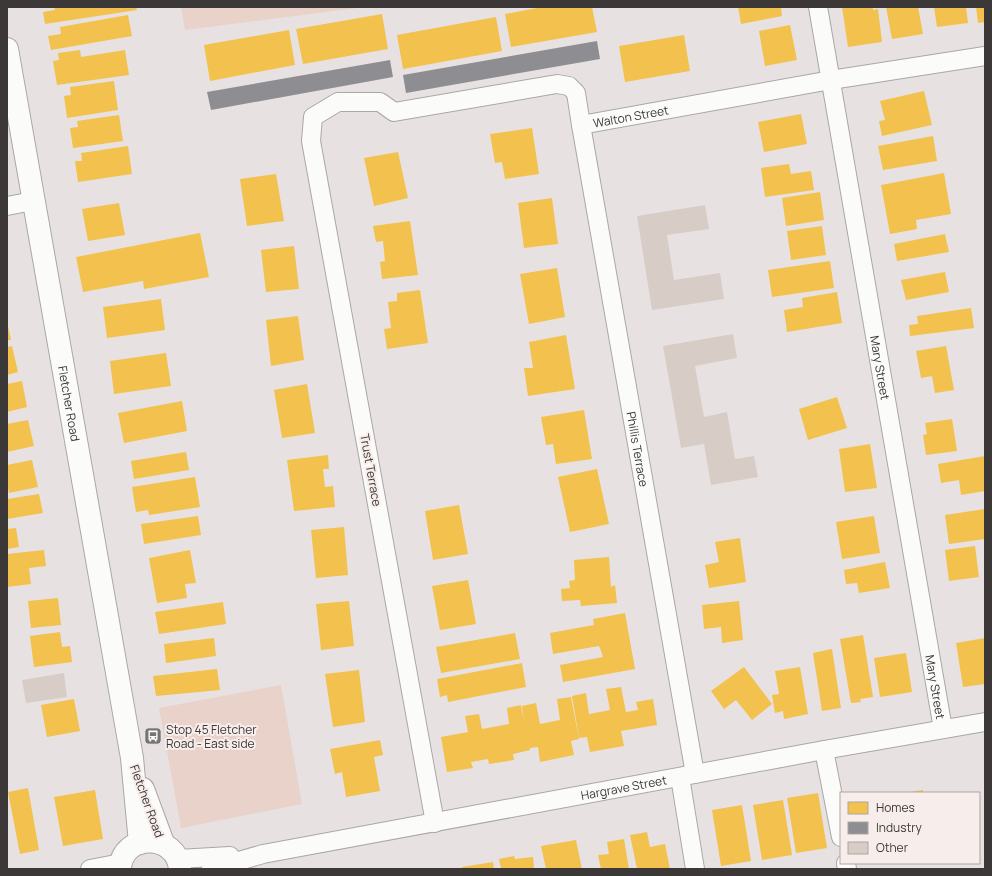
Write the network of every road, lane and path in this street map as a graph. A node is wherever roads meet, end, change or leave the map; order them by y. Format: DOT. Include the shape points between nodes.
graph roads {
  1 [pos="818,7"];
  2 [pos="7,50"];
  3 [pos="985,56"];
  4 [pos="831,80"];
  5 [pos="313,117"];
  6 [pos="582,125"];
  7 [pos="33,201"];
  8 [pos="7,206"];
  9 [pos="985,722"];
  10 [pos="943,729"];
  11 [pos="824,750"];
  12 [pos="132,758"];
  13 [pos="687,775"];
  14 [pos="435,822"];
  15 [pos="840,833"];
  16 [pos="140,843"];
  17 [pos="163,843"];
  18 [pos="263,854"];
  19 [pos="179,864"];
  20 [pos="121,866"];
  21 [pos="90,869"];
  22 [pos="211,869"];
  23 [pos="695,869"];
  1 -- 4 [label="street, Mary Street"];
  2 -- 7 [label="street, Fletcher Road"];
  3 -- 4 [label="street, Walton Street"];
  4 -- 6 [label="street, Walton Street"];
  4 -- 10 [label="street, Mary Street"];
  5 -- 6 [label="street, Walton Street" via="338,102 380,102 394,112 557,84 569,86 576,93"];
  5 -- 14 [label="street, Trust Terrace" via="311,141"];
  6 -- 13 [label="street, Phillis Terrace"];
  7 -- 8 [label="street"];
  7 -- 12 [label="street, Fletcher Road"];
  9 -- 10 [label="street, Hargrave Street"];
  10 -- 11 [label="street, Hargrave Street"];
  11 -- 13 [label="street, Hargrave Street"];
  11 -- 15 [label="street"];
  12 -- 16 [label="street, Fletcher Road"];
  12 -- 17 [label="street, Fletcher Road"];
  13 -- 14 [label="street, Hargrave Street"];
  13 -- 23 [label="street, Phillis Terrace"];
  14 -- 18 [label="street, Hargrave Street"];
  16 -- 17 [label="street"];
  16 -- 20 [label="street" via="123,857"];
  17 -- 19 [label="street" via="175,853"];
  18 -- 19 [label="street, Hargrave Street"];
  18 -- 22 [label="street, Hargrave Street"];
  20 -- 21 [label="street"];
}
